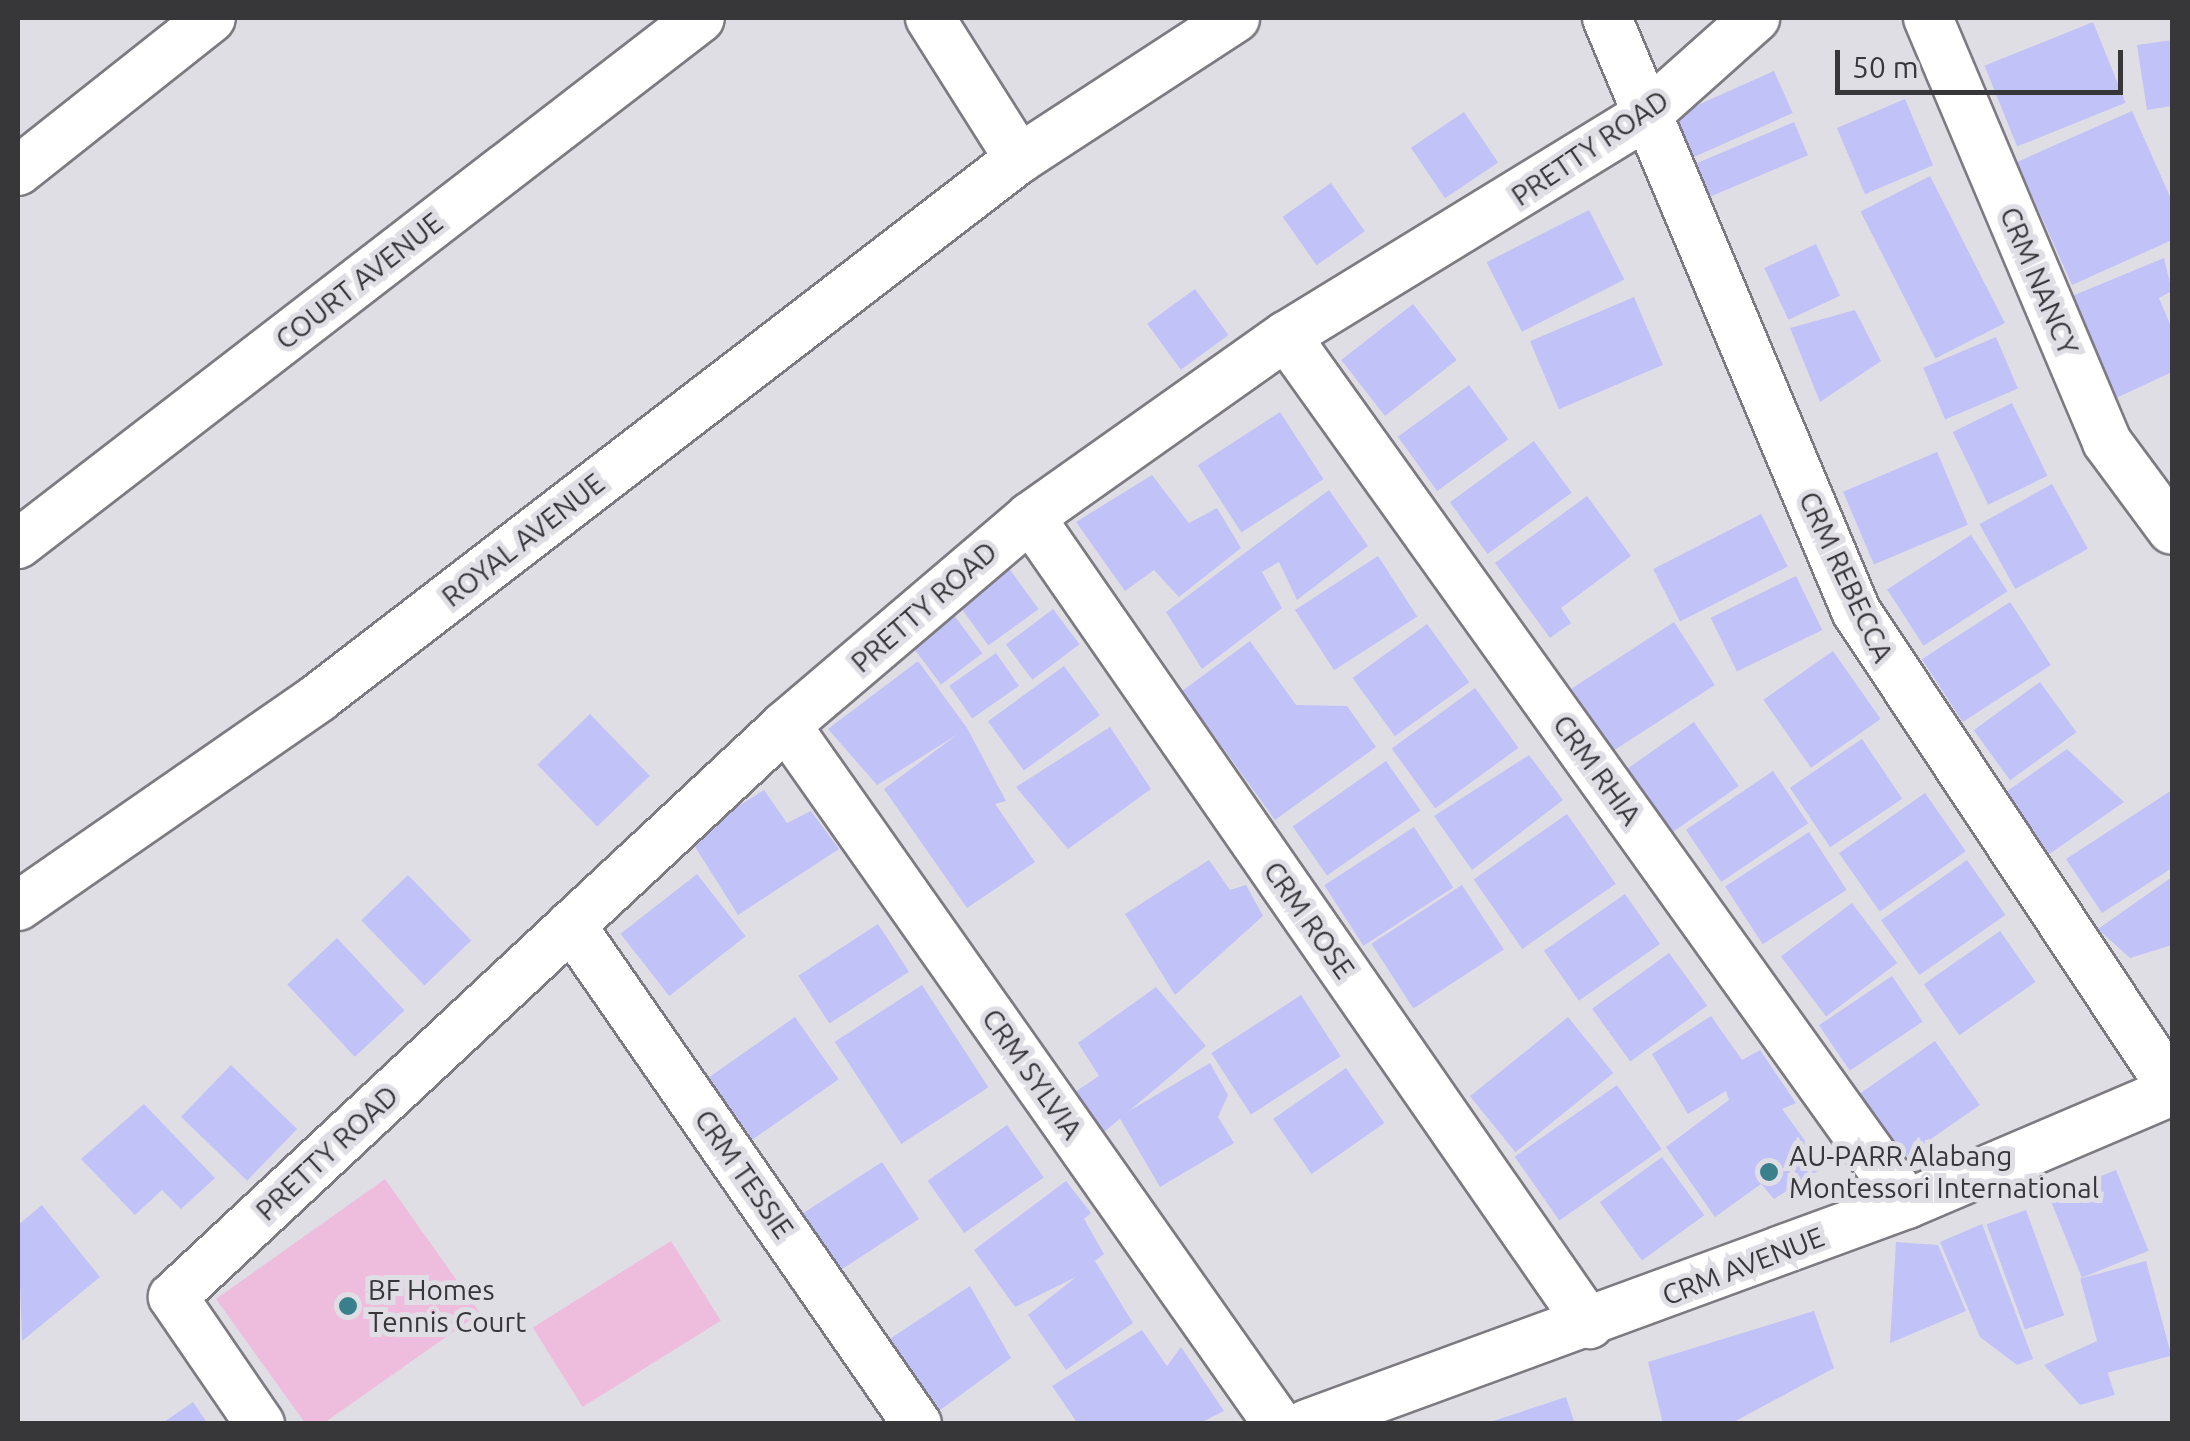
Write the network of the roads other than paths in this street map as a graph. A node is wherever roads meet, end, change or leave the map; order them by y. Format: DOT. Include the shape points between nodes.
graph roads {
  1 [pos="211,18"];
  2 [pos="700,18"];
  3 [pos="930,18"];
  4 [pos="1235,18"];
  5 [pos="1607,18"];
  6 [pos="1755,18"];
  7 [pos="1928,18"];
  8 [pos="1644,117"];
  9 [pos="1019,159"];
  10 [pos="18,170"];
  11 [pos="1286,336"];
  12 [pos="1030,516"];
  13 [pos="2172,530"];
  14 [pos="18,544"];
  15 [pos="786,725"];
  16 [pos="18,906"];
  17 [pos="571,925"];
  18 [pos="2172,1089"];
  19 [pos="1907,1204"];
  20 [pos="1589,1324"];
  21 [pos="260,1424"];
  22 [pos="918,1424"];
  23 [pos="1278,1424"];
  24 [pos="1307,1424"];
  1 -- 10 [label="street"];
  2 -- 14 [label="street, COURT AVENUE"];
  3 -- 9 [label="street"];
  4 -- 9 [label="street, ROYAL AVENUE"];
  5 -- 8 [label="street, CRM REBECCA"];
  6 -- 8 [label="street, PRETTY ROAD"];
  7 -- 13 [label="street, CRM NANCY" via="2107,442"];
  8 -- 11 [label="street, PRETTY ROAD"];
  8 -- 18 [label="street, CRM REBECCA" via="1856,611"];
  9 -- 16 [label="street, ROYAL AVENUE" via="318,698"];
  11 -- 12 [label="street, PRETTY ROAD"];
  11 -- 19 [label="street, CRM RHIA"];
  12 -- 15 [label="street, PRETTY ROAD"];
  12 -- 20 [label="street, CRM ROSE"];
  15 -- 17 [label="street, PRETTY ROAD"];
  15 -- 23 [label="street, CRM SYLVIA"];
  17 -- 21 [label="street, PRETTY ROAD" via="173,1298"];
  17 -- 22 [label="street, CRM TESSIE"];
  18 -- 19 [label="street, CRM AVENUE"];
  19 -- 20 [label="street, CRM AVENUE"];
  20 -- 24 [label="street, CRM AVENUE"];
}
